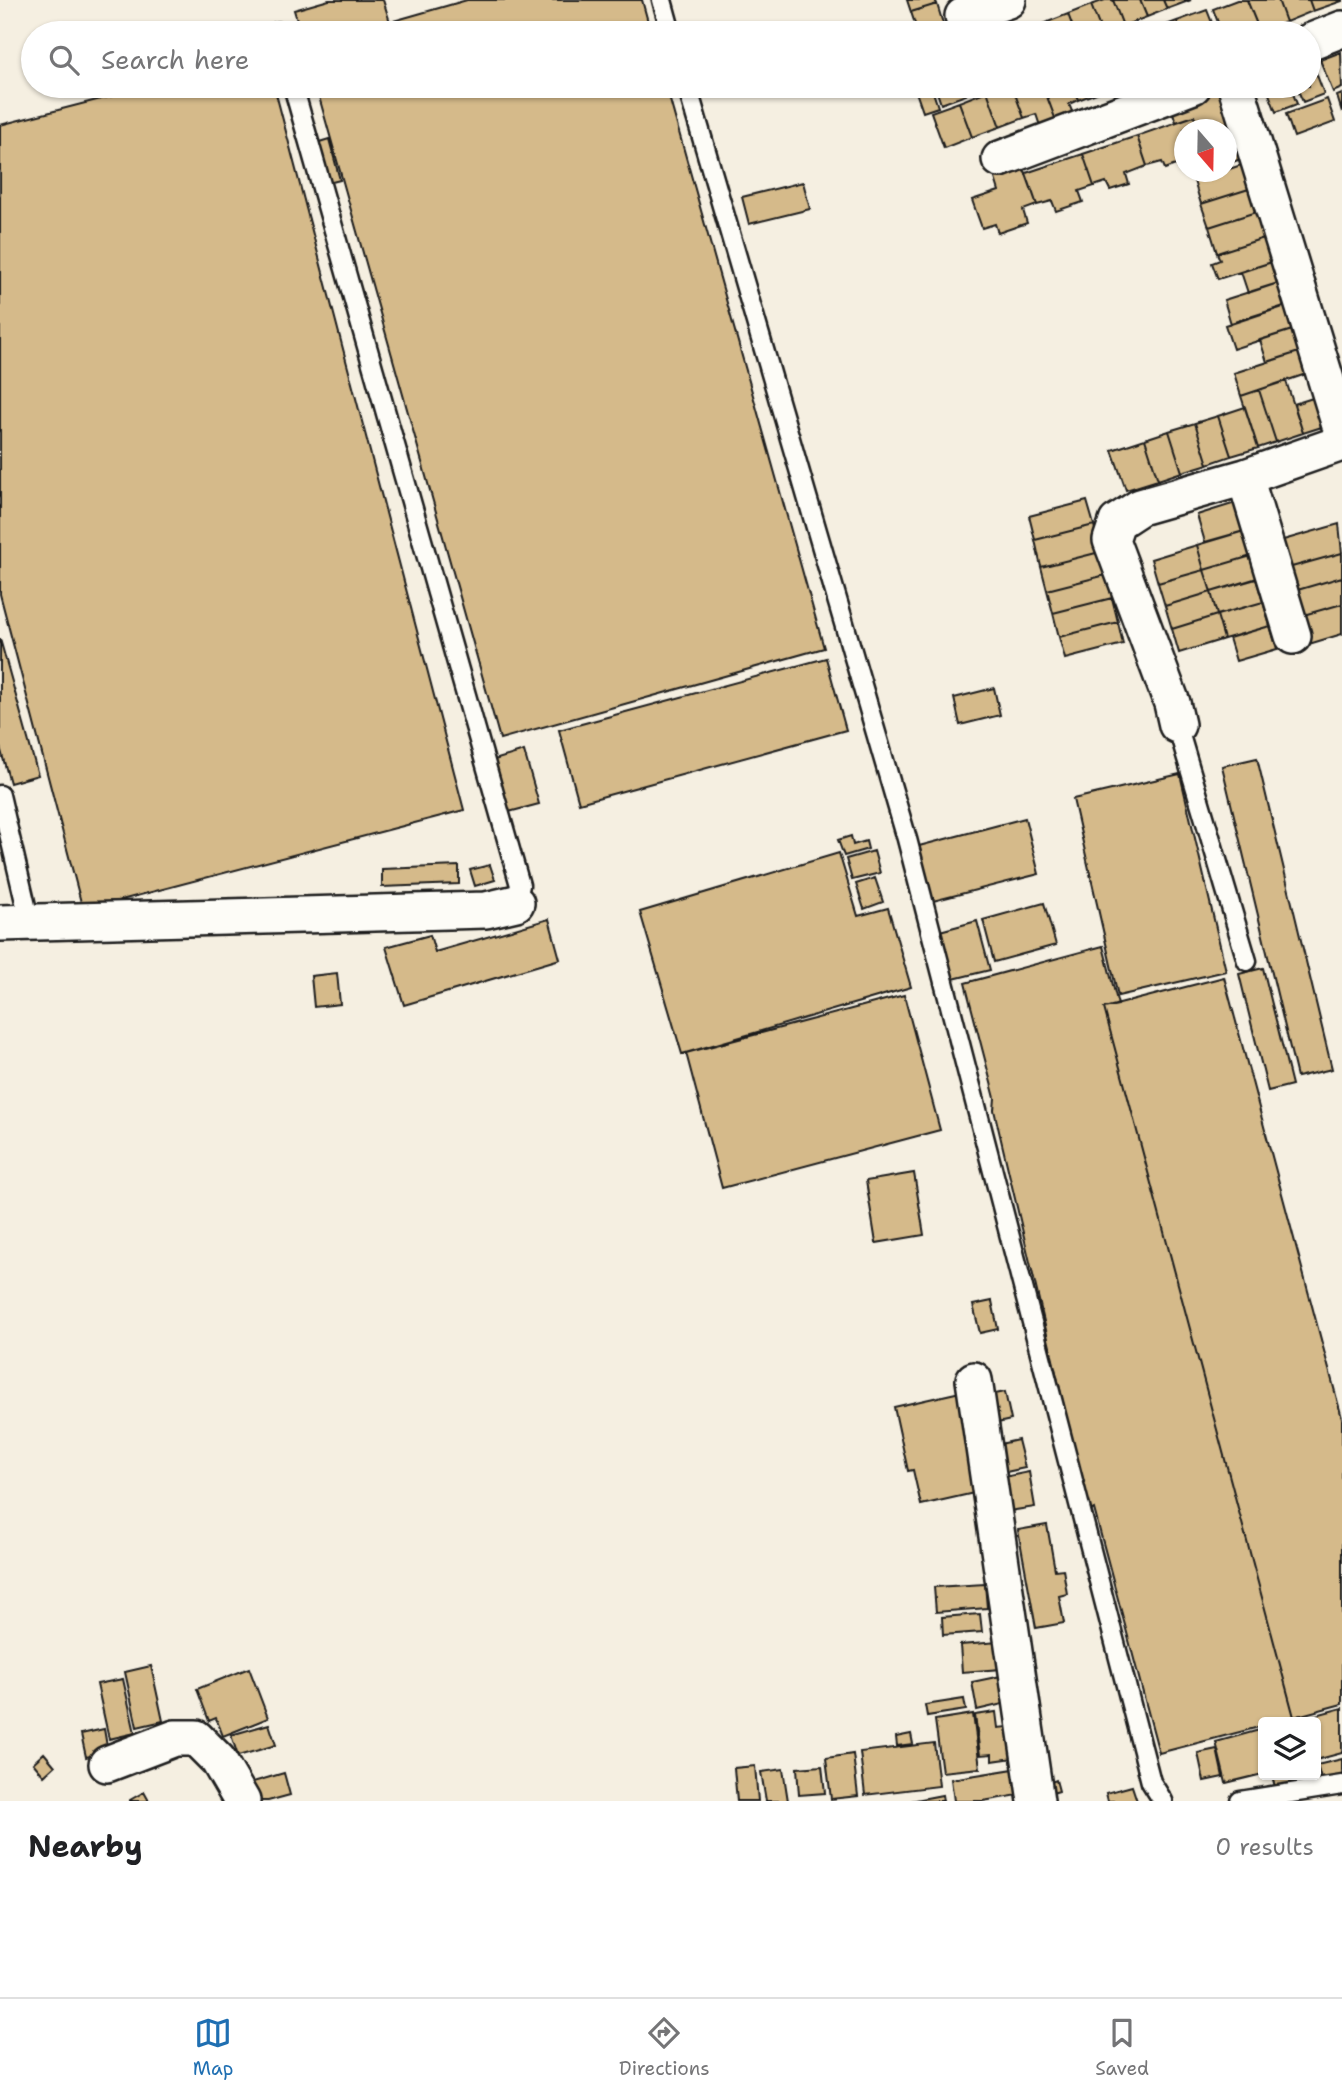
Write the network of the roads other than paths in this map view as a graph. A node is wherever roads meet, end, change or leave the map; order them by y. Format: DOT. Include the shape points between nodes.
graph roads {
  1 [pos="662,0"];
  2 [pos="1008,0"];
  3 [pos="963,17"];
  4 [pos="668,21"];
  5 [pos="1342,29"];
  6 [pos="1321,37"];
  7 [pos="296,98"];
  8 [pos="691,98"];
  9 [pos="1161,98"];
  10 [pos="1240,98"];
  11 [pos="1000,159"];
  12 [pos="1342,432"];
  13 [pos="1342,443"];
  14 [pos="1245,477"];
  15 [pos="1293,636"];
  16 [pos="1177,724"];
  17 [pos="0,795"];
  18 [pos="516,903"];
  19 [pos="15,923"];
  20 [pos="1247,961"];
  21 [pos="974,1380"];
  22 [pos="107,1764"];
  23 [pos="1342,1785"];
  24 [pos="242,1801"];
  25 [pos="1036,1801"];
  26 [pos="1163,1801"];
  27 [pos="1240,1801"];
  1 -- 4 [label="lane"];
  2 -- 3 [label="street"];
  5 -- 6 [label="street"];
  7 -- 18 [label="lane" via="520,885"];
  8 -- 26 [label="lane" via="907,839 1151,1782"];
  9 -- 11 [label="street"];
  10 -- 12 [label="street"];
  13 -- 14 [label="street"];
  14 -- 15 [label="street"];
  14 -- 16 [label="street" via="1140,507 1127,513 1112,530 1111,540"];
  16 -- 20 [label="lane"];
  17 -- 19 [label="lane"];
  18 -- 19 [label="street" via="486,910"];
  21 -- 25 [label="street"];
  22 -- 24 [label="street" via="175,1738 196,1738 218,1760"];
  23 -- 27 [label="lane"];
}
